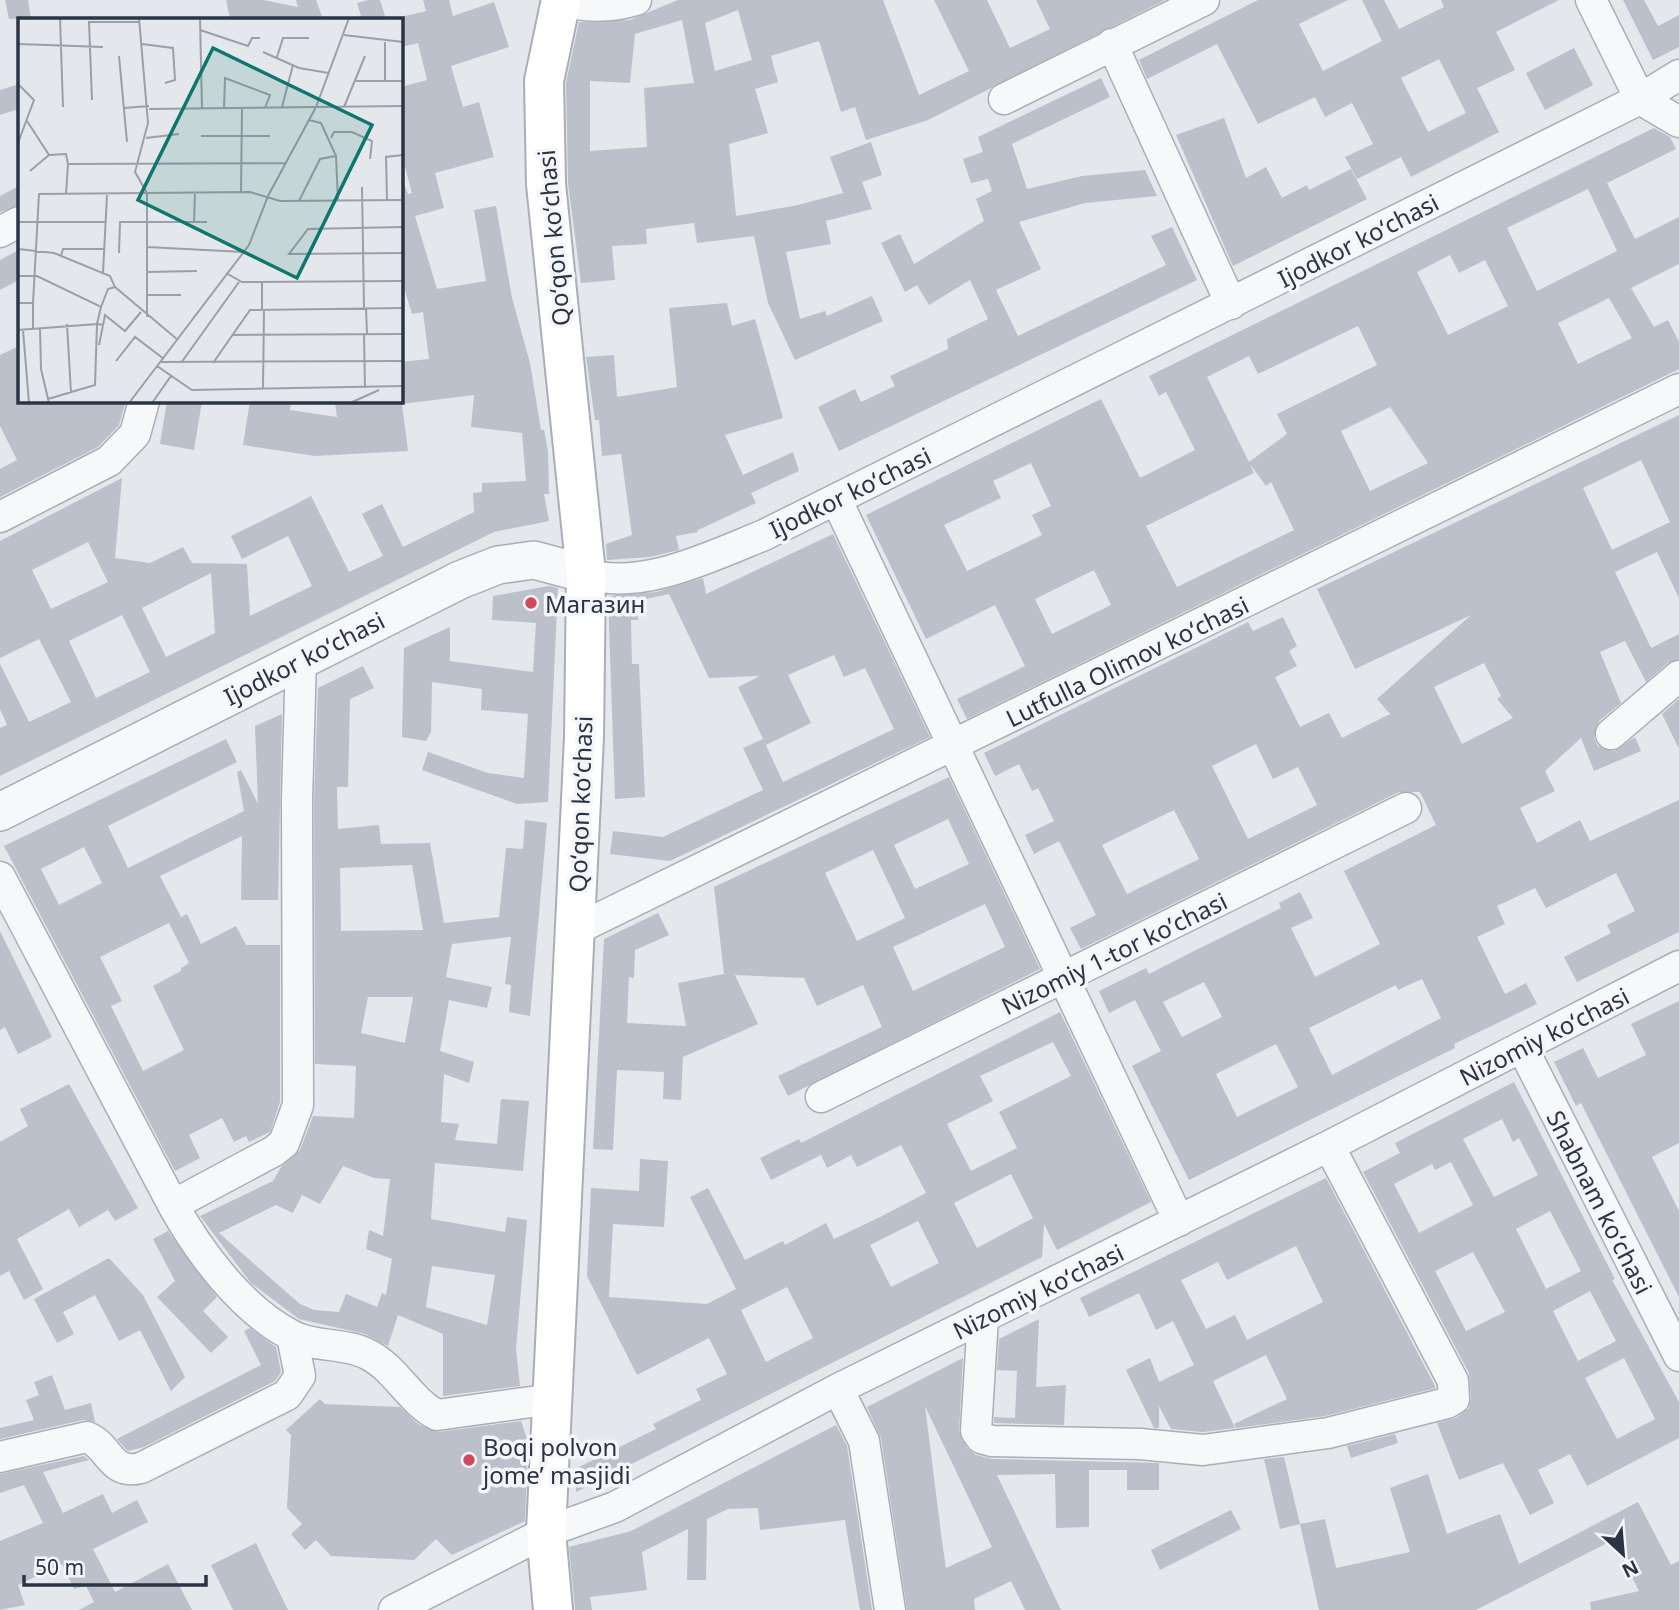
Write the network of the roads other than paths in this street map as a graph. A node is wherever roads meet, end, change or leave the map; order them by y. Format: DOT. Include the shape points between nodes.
graph roads {
  1 [pos="636,0"];
  2 [pos="1204,0"];
  3 [pos="1591,0"];
  4 [pos="560,1"];
  5 [pos="1112,44"];
  6 [pos="1679,75"];
  7 [pos="1004,99"];
  8 [pos="1640,99"];
  9 [pos="1679,122"];
  10 [pos="18,223"];
  11 [pos="0,232"];
  12 [pos="1231,304"];
  13 [pos="1679,389"];
  14 [pos="144,402"];
  15 [pos="836,499"];
  16 [pos="0,517"];
  17 [pos="586,575"];
  18 [pos="301,658"];
  19 [pos="1679,676"];
  20 [pos="1611,734"];
  21 [pos="953,747"];
  22 [pos="1406,808"];
  23 [pos="0,812"];
  24 [pos="0,877"];
  25 [pos="575,930"];
  26 [pos="1679,966"];
  27 [pos="1062,979"];
  28 [pos="1522,1047"];
  29 [pos="821,1097"];
  30 [pos="1329,1146"];
  31 [pos="173,1205"];
  32 [pos="1179,1221"];
  33 [pos="983,1317"];
  34 [pos="292,1336"];
  35 [pos="1679,1356"];
  36 [pos="838,1389"];
  37 [pos="553,1399"];
  38 [pos="0,1457"];
  39 [pos="545,1532"];
  40 [pos="394,1610"];
  41 [pos="553,1610"];
  42 [pos="890,1610"];
  1 -- 4 [label="street" via="585,7"];
  2 -- 5 [label="street"];
  3 -- 8 [label="street"];
  4 -- 17 [label="main road, Qoʻqon koʻchasi" via="544,80 546,184"];
  5 -- 7 [label="street"];
  5 -- 12 [label="street"];
  6 -- 8 [label="street, Ijodkor koʻchasi"];
  8 -- 9 [label="street"];
  8 -- 12 [label="street, Ijodkor koʻchasi"];
  10 -- 11 [label="street"];
  12 -- 15 [label="street, Ijodkor koʻchasi"];
  13 -- 21 [label="street, Lutfulla Olimov koʻchasi"];
  14 -- 16 [label="street" via="135,434 116,456"];
  15 -- 17 [label="street, Ijodkor koʻchasi" via="702,561 630,579"];
  15 -- 21 [label="street"];
  17 -- 18 [label="street, Ijodkor koʻchasi" via="534,560 498,565"];
  17 -- 25 [label="main road, Qoʻqon koʻchasi"];
  18 -- 23 [label="street, Ijodkor koʻchasi"];
  18 -- 31 [label="street" via="296,1115 284,1143 274,1151"];
  19 -- 20 [label="street"];
  21 -- 25 [label="street, Lutfulla Olimov koʻchasi"];
  21 -- 27 [label="street"];
  22 -- 27 [label="street, Nizomiy 1-tor koʼchasi"];
  24 -- 31 [label="street"];
  25 -- 37 [label="main road, Qoʻqon koʻchasi"];
  26 -- 28 [label="street, Nizomiy koʻchasi"];
  27 -- 29 [label="street, Nizomiy 1-tor koʼchasi"];
  27 -- 32 [label="street"];
  28 -- 30 [label="street, Nizomiy koʻchasi"];
  28 -- 35 [label="street, Shabnam koʻchasi"];
  30 -- 32 [label="street, Nizomiy koʻchasi"];
  30 -- 33 [label="street" via="1453,1381 1454,1399 1447,1403 1328,1433 1203,1450 992,1441 976,1431"];
  31 -- 34 [label="street" via="197,1249 264,1317"];
  32 -- 33 [label="street, Nizomiy koʻchasi"];
  33 -- 36 [label="street, Nizomiy koʻchasi"];
  34 -- 37 [label="street" via="370,1355 425,1409 437,1415"];
  34 -- 38 [label="street" via="300,1376 287,1395 141,1468 120,1468 87,1437"];
  36 -- 39 [label="street, Nizomiy koʻchasi" via="615,1507"];
  36 -- 42 [label="street" via="864,1441"];
  37 -- 39 [label="main road, Qoʻqon koʻchasi"];
  39 -- 40 [label="street, Nizomiy koʻchasi"];
  39 -- 41 [label="main road, Qoʻqon koʻchasi"];
}
